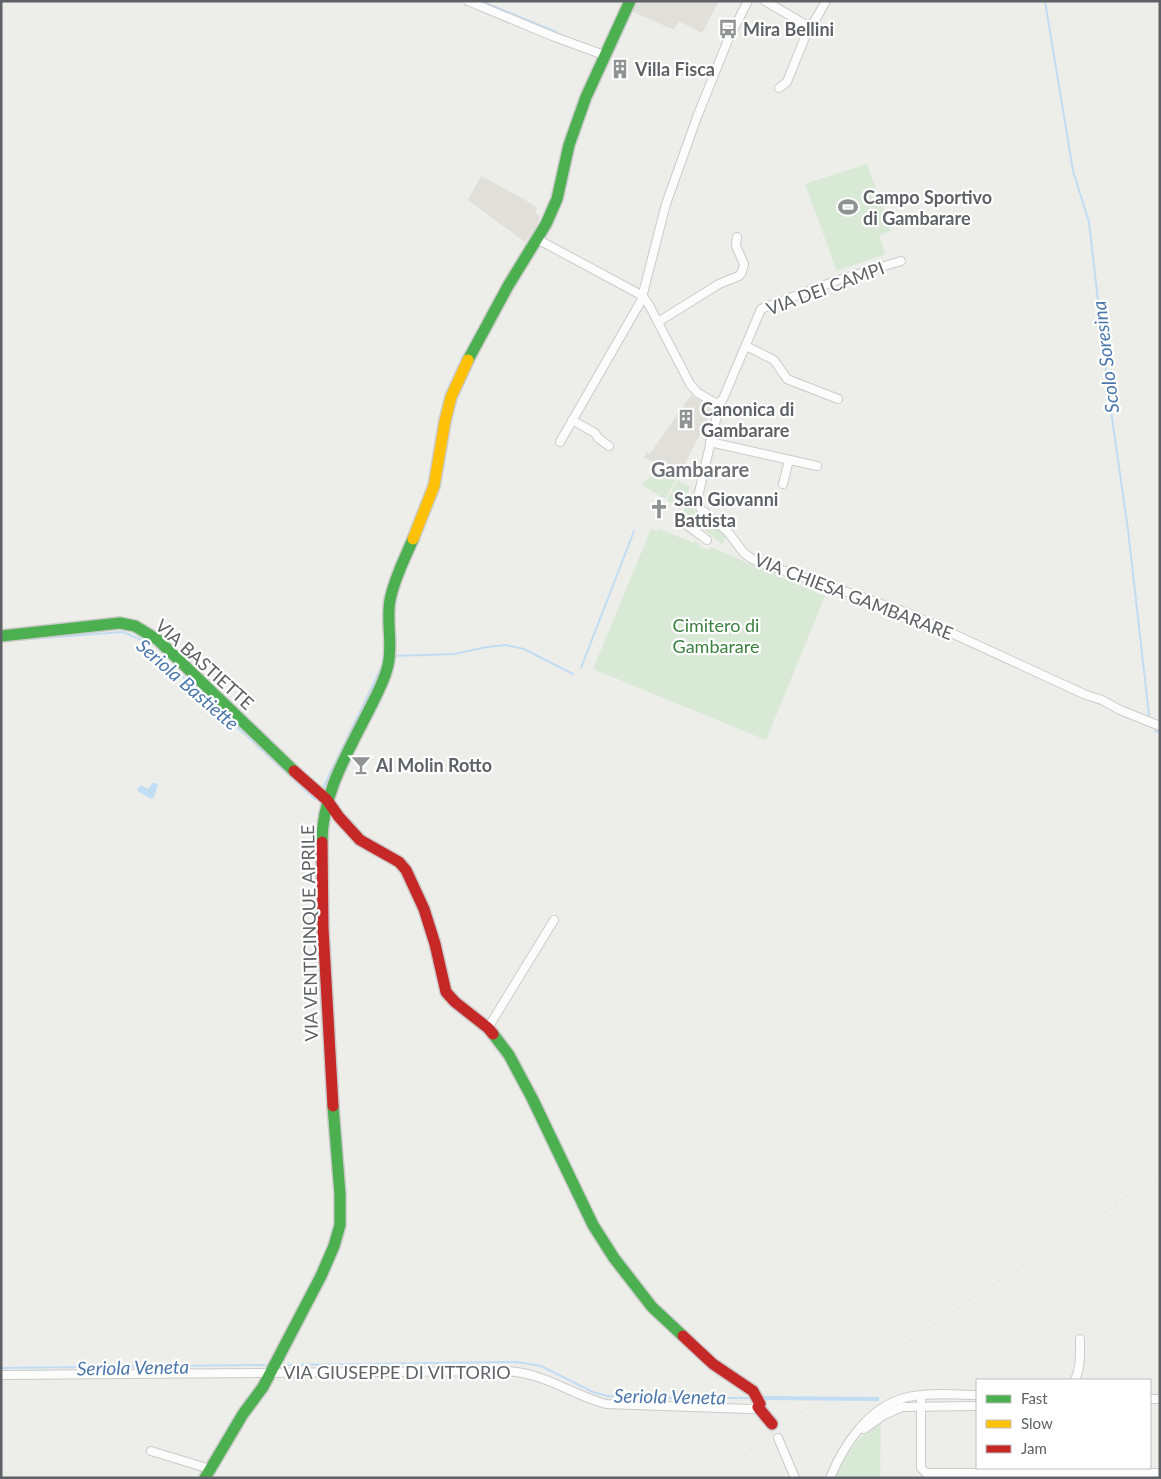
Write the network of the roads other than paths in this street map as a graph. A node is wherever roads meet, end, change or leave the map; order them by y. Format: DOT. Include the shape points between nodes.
graph roads {
  1 [pos="468,1"];
  2 [pos="630,1"];
  3 [pos="748,1"];
  4 [pos="765,1"];
  5 [pos="826,1"];
  6 [pos="808,26"];
  7 [pos="604,55"];
  8 [pos="779,88"];
  9 [pos="737,237"];
  10 [pos="537,239"];
  11 [pos="901,260"];
  12 [pos="643,296"];
  13 [pos="658,322"];
  14 [pos="746,346"];
  15 [pos="838,399"];
  16 [pos="717,404"];
  17 [pos="572,420"];
  18 [pos="560,442"];
  19 [pos="710,442"];
  20 [pos="609,446"];
  21 [pos="789,460"];
  22 [pos="817,466"];
  23 [pos="784,484"];
  24 [pos="705,512"];
  25 [pos="683,523"];
  26 [pos="694,530"];
  27 [pos="708,540"];
  28 [pos="1,636"];
  29 [pos="1160,726"];
  30 [pos="327,800"];
  31 [pos="554,920"];
  32 [pos="488,1028"];
  33 [pos="1080,1339"];
  34 [pos="270,1373"];
  35 [pos="1,1375"];
  36 [pos="1075,1379"];
  37 [pos="921,1395"];
  38 [pos="976,1395"];
  39 [pos="758,1402"];
  40 [pos="921,1406"];
  41 [pos="976,1406"];
  42 [pos="772,1424"];
  43 [pos="778,1438"];
  44 [pos="851,1441"];
  45 [pos="151,1451"];
  46 [pos="1070,1470"];
  47 [pos="1160,1473"];
  48 [pos="208,1474"];
  49 [pos="795,1478"];
  50 [pos="830,1478"];
  1 -- 7 [label="street"];
  2 -- 7 [label="street, VIA VENTICINQUE APRILE"];
  3 -- 12 [label="street" via="728,40 666,204"];
  4 -- 6 [label="street"];
  5 -- 6 [label="street" via="814,22"];
  6 -- 8 [label="street" via="787,82"];
  7 -- 10 [label="street, VIA VENTICINQUE APRILE" via="573,131 556,199"];
  9 -- 13 [label="street" via="736,246 744,264 739,276 719,284"];
  10 -- 12 [label="street"];
  10 -- 30 [label="street, VIA VENTICINQUE APRILE" via="471,353 451,397 434,486 390,599 388,666"];
  11 -- 14 [label="street, VIA DEI CAMPI" via="766,306 758,314"];
  12 -- 13 [label="street"];
  12 -- 17 [label="street"];
  13 -- 16 [label="street" via="695,391"];
  14 -- 15 [label="street" via="774,360 792,382"];
  14 -- 16 [label="street, VIA DEI CAMPI" via="723,399"];
  16 -- 19 [label="street"];
  17 -- 18 [label="street"];
  17 -- 20 [label="street" via="595,433"];
  19 -- 21 [label="street"];
  19 -- 24 [label="street" via="697,501"];
  21 -- 22 [label="street"];
  21 -- 23 [label="street"];
  24 -- 26 [label="street"];
  24 -- 29 [label="street, VIA CHIESA GAMBARARE" via="752,559 908,613"];
  25 -- 26 [label="street"];
  26 -- 27 [label="street"];
  28 -- 30 [label="street, VIA BASTIETTE" via="113,623 144,630"];
  30 -- 32 [label="street, VIA BASTIETTE" via="360,840 387,855 411,876 435,944 446,992"];
  30 -- 34 [label="street, VIA VENTICINQUE APRILE" via="322,838 323,928 340,1225 321,1276"];
  31 -- 32 [label="street"];
  32 -- 39 [label="street, VIA BASTIETTE" via="519,1072 593,1225 614,1258 652,1307"];
  33 -- 36 [label="street"];
  34 -- 35 [label="street, VIA GIUSEPPE DI VITTORIO"];
  34 -- 39 [label="street, VIA GIUSEPPE DI VITTORIO" via="516,1371 544,1378 606,1404 750,1408"];
  34 -- 48 [label="street, VIA VENTICINQUE APRILE"];
  37 -- 38 [label="street"];
  37 -- 40 [label="street"];
  37 -- 44 [label="street" via="903,1398 883,1407 862,1425"];
  39 -- 42 [label="street, VIA BASTIETTE"];
  40 -- 41 [label="street"];
  40 -- 44 [label="street" via="890,1411"];
  40 -- 46 [label="street" via="921,1468 924,1473"];
  43 -- 49 [label="street"];
  44 -- 50 [label="street"];
  45 -- 48 [label="street"];
  46 -- 47 [label="street"];
}
